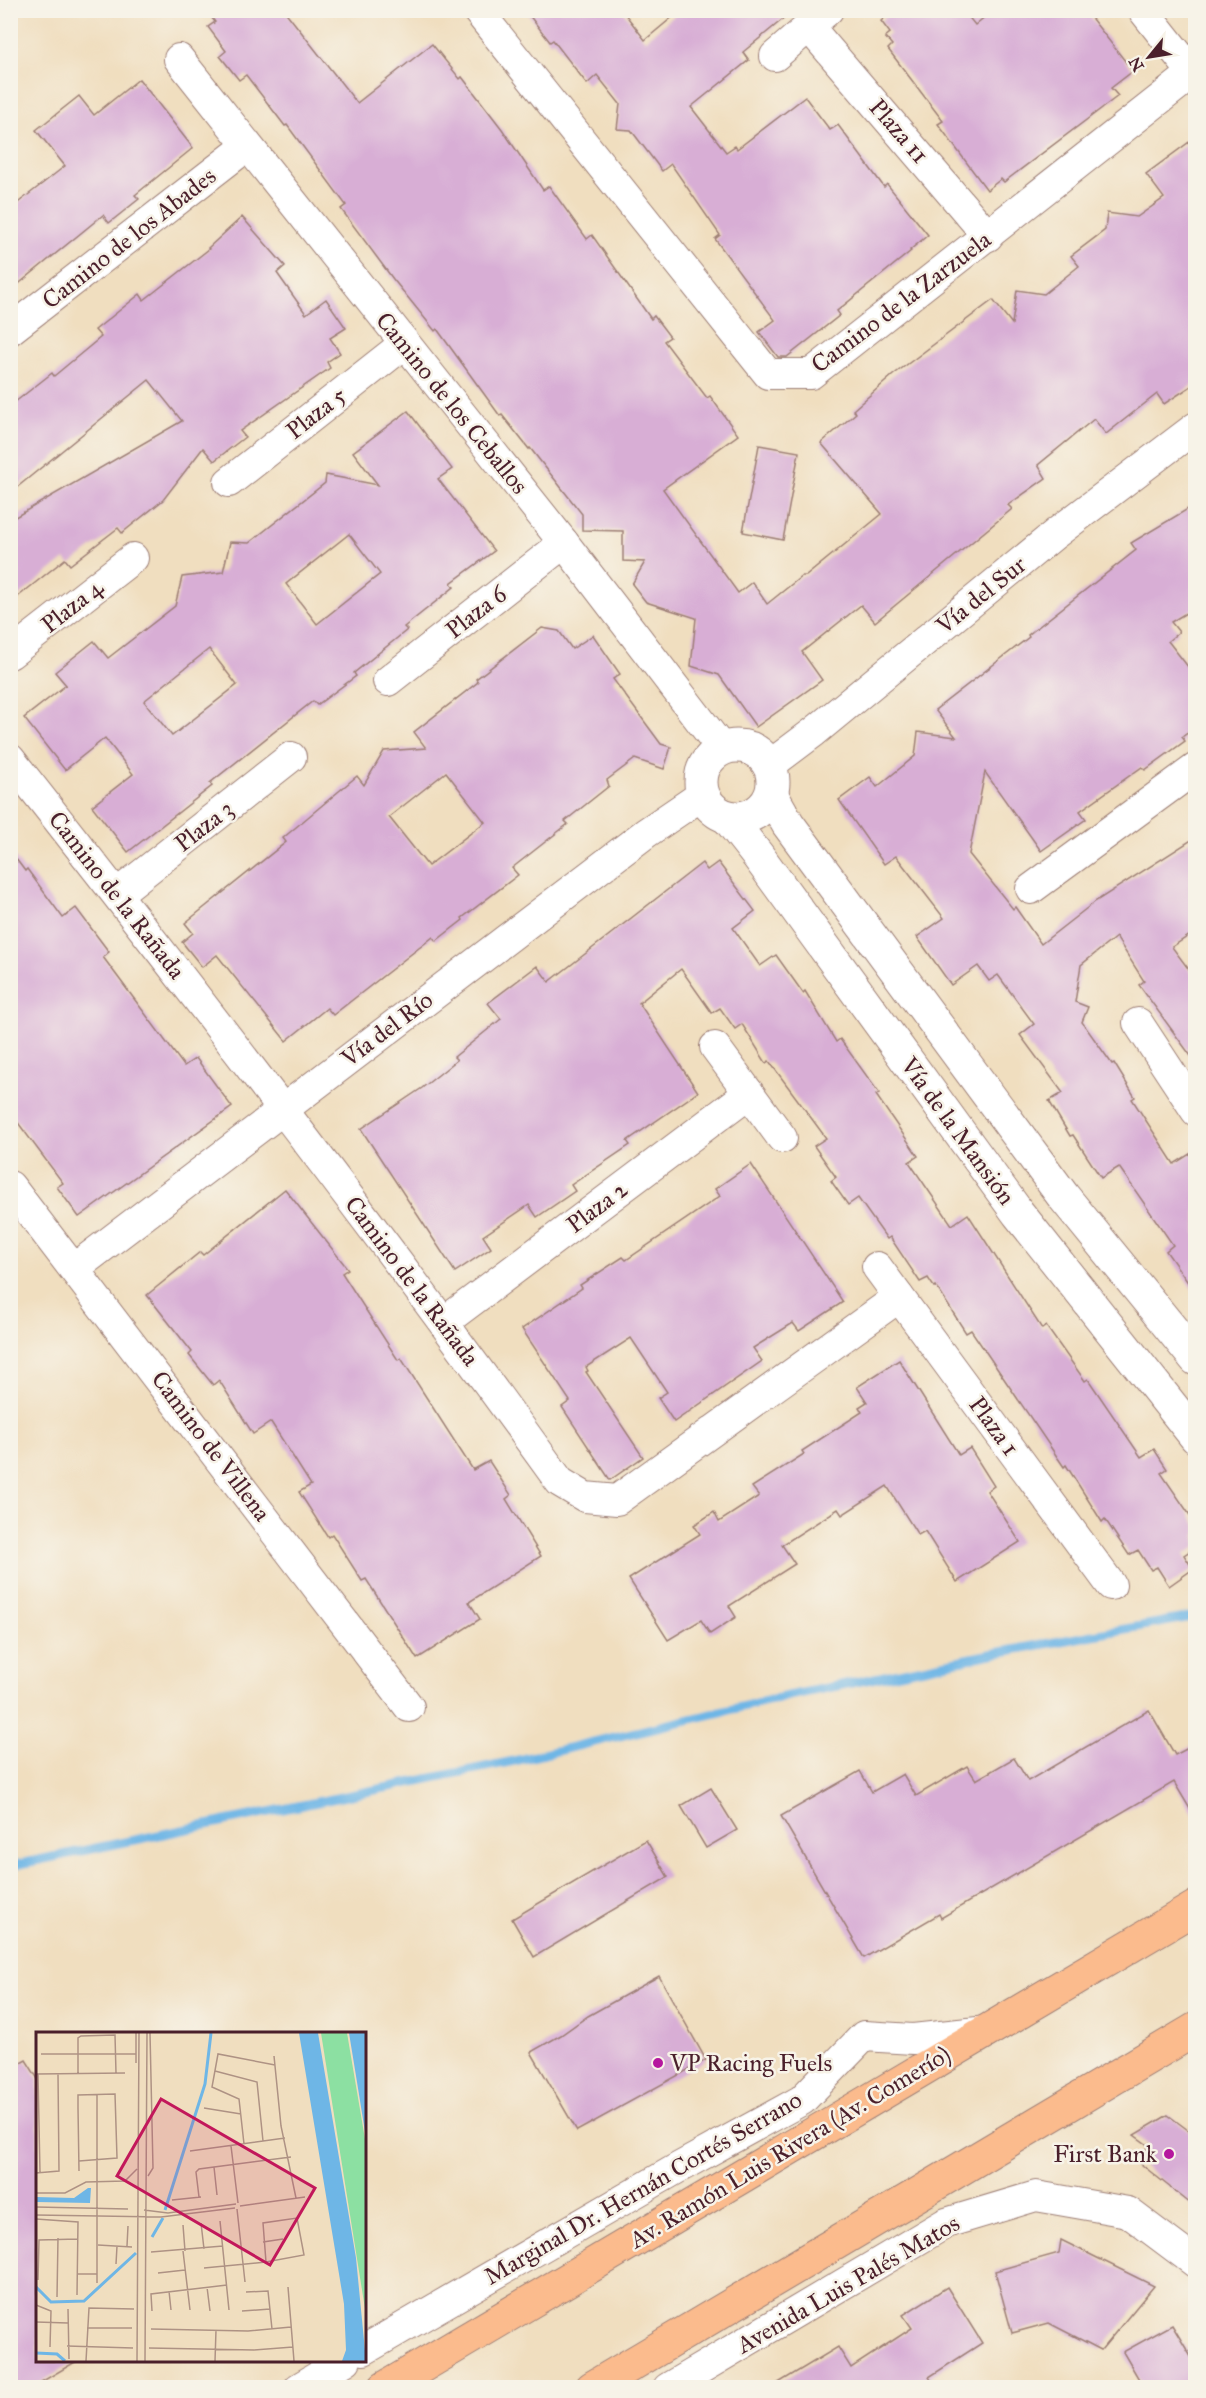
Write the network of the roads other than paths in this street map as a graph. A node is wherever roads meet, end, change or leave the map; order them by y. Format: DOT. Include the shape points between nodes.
graph roads {
  1 [pos="477,10"];
  2 [pos="1143,10"];
  3 [pos="818,19"];
  4 [pos="775,56"];
  5 [pos="179,59"];
  6 [pos="1194,75"];
  7 [pos="247,146"];
  8 [pos="988,236"];
  9 [pos="10,330"];
  10 [pos="404,344"];
  11 [pos="1196,427"];
  12 [pos="229,482"];
  13 [pos="564,543"];
  14 [pos="133,558"];
  15 [pos="10,654"];
  16 [pos="388,681"];
  17 [pos="722,749"];
  18 [pos="291,757"];
  19 [pos="10,759"];
  20 [pos="1196,768"];
  21 [pos="771,780"];
  22 [pos="702,795"];
  23 [pos="729,819"];
  24 [pos="1031,889"];
  25 [pos="117,894"];
  26 [pos="1138,1023"];
  27 [pos="716,1047"];
  28 [pos="749,1093"];
  29 [pos="1193,1100"];
  30 [pos="282,1108"];
  31 [pos="782,1138"];
  32 [pos="10,1186"];
  33 [pos="877,1267"];
  34 [pos="75,1268"];
  35 [pos="899,1297"];
  36 [pos="444,1322"];
  37 [pos="1196,1359"];
  38 [pos="1196,1437"];
  39 [pos="1111,1585"];
  40 [pos="409,1707"];
  41 [pos="1196,1907"];
  42 [pos="1196,2030"];
  43 [pos="987,2031"];
  44 [pos="1196,2263"];
  45 [pos="366,2349"];
  46 [pos="344,2362"];
  47 [pos="299,2388"];
  48 [pos="385,2388"];
  49 [pos="592,2388"];
  50 [pos="668,2388"];
  1 -- 8 [label="street, Camino de la Zarzuela" via="768,374 812,374"];
  2 -- 6 [label="street, Camino de la Zarzuela"];
  3 -- 4 [label="street, Plaza 11"];
  3 -- 8 [label="street, Plaza 11"];
  5 -- 7 [label="street, Camino de los Ceballos"];
  6 -- 8 [label="street, Camino de la Zarzuela"];
  7 -- 9 [label="street, Camino de los Abades"];
  7 -- 10 [label="street, Camino de los Ceballos"];
  10 -- 12 [label="street, Plaza 5"];
  10 -- 13 [label="street, Camino de los Ceballos"];
  11 -- 21 [label="street, Vía del Sur" via="1055,534 814,732"];
  13 -- 16 [label="street, Plaza 6"];
  13 -- 17 [label="street, Camino de los Ceballos"];
  14 -- 15 [label="street, Plaza 4"];
  17 -- 21 [label="street" via="735,745 761,754"];
  17 -- 22 [label="street" via="708,760 700,777"];
  18 -- 25 [label="street, Plaza 3"];
  19 -- 25 [label="street, Camino de la Rañada"];
  20 -- 24 [label="street"];
  21 -- 23 [label="street" via="762,810 746,819"];
  21 -- 37 [label="street, Vía de la Mansión" via="788,824 1063,1196"];
  22 -- 23 [label="street" via="713,810"];
  22 -- 30 [label="street, Vía del Río" via="646,832"];
  23 -- 38 [label="street, Vía de la Mansión" via="1018,1213"];
  25 -- 30 [label="street, Camino de la Rañada"];
  26 -- 29 [label="street"];
  27 -- 28 [label="street"];
  28 -- 31 [label="street"];
  28 -- 36 [label="street, Plaza 2"];
  30 -- 34 [label="street, Vía del Río"];
  30 -- 36 [label="street, Camino de la Rañada"];
  32 -- 34 [label="street, Camino de Villena"];
  33 -- 35 [label="street, Plaza 1"];
  34 -- 40 [label="street, Camino de Villena"];
  35 -- 36 [label="street, Camino de la Rañada" via="617,1500 585,1497 560,1482"];
  35 -- 39 [label="street, Plaza 1"];
  41 -- 43 [label="main road, Av. Ramón Luis Rivera (Av. Comerío)"];
  42 -- 49 [label="main road"];
  43 -- 45 [label="street, Marginal Dr. Hernán Cortés Serrano" via="913,2039 864,2036 802,2100"];
  43 -- 48 [label="main road, Av. Ramón Luis Rivera (Av. Comerío)"];
  44 -- 50 [label="street, Avenida Luis Palés Matos" via="1128,2212 1036,2196 946,2223"];
  46 -- 47 [label="street"];
}
